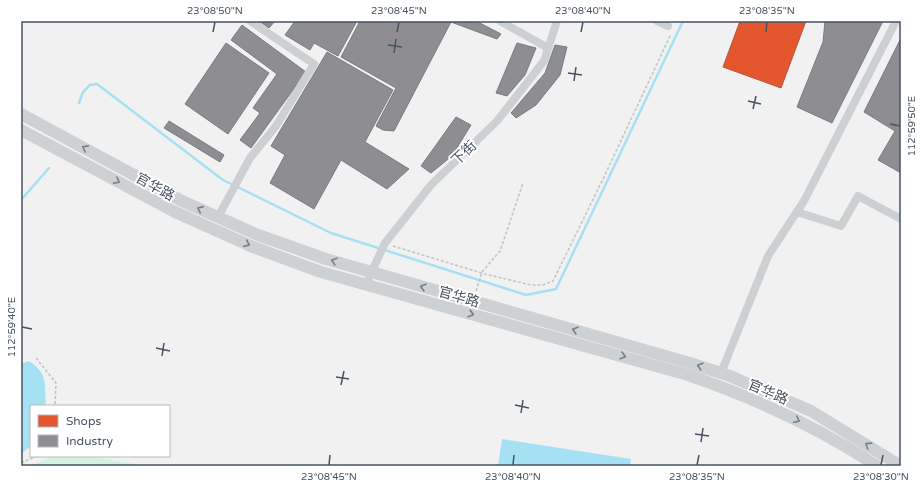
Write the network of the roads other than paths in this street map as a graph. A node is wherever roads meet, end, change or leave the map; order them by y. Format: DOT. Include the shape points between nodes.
graph roads {
  1 [pos="250,21"];
  2 [pos="500,21"];
  3 [pos="557,21"];
  4 [pos="657,21"];
  5 [pos="896,21"];
  6 [pos="670,28"];
  7 [pos="548,48"];
  8 [pos="23,115"];
  9 [pos="21,130"];
  10 [pos="797,212"];
  11 [pos="218,217"];
  12 [pos="901,219"];
  13 [pos="371,272"];
  14 [pos="366,284"];
  15 [pos="721,373"];
  16 [pos="877,466"];
  17 [pos="901,466"];
  1 -- 11 [label="street" via="314,64 276,126 250,158"];
  2 -- 7 [label="street"];
  3 -- 7 [label="street, 下街"];
  4 -- 6 [label="street"];
  5 -- 10 [label="street"];
  7 -- 13 [label="street, 下街" via="544,61 497,121 431,185 384,243"];
  11 -- 8 [label="main road, 官华路, one-way" via="172,196"];
  9 -- 14 [label="main road, 官华路, one-way" via="175,212 253,247 321,272"];
  10 -- 12 [label="street" via="841,226 858,196"];
  10 -- 15 [label="street" via="768,256"];
  13 -- 11 [label="main road, 官华路, one-way" via="258,235"];
  13 -- 14 [label="street, 下街"];
  15 -- 13 [label="main road, 官华路, one-way"];
  14 -- 16 [label="main road, 官华路, one-way" via="688,375 725,388 802,422"];
  17 -- 15 [label="main road, 官华路, one-way" via="811,411"];
}
